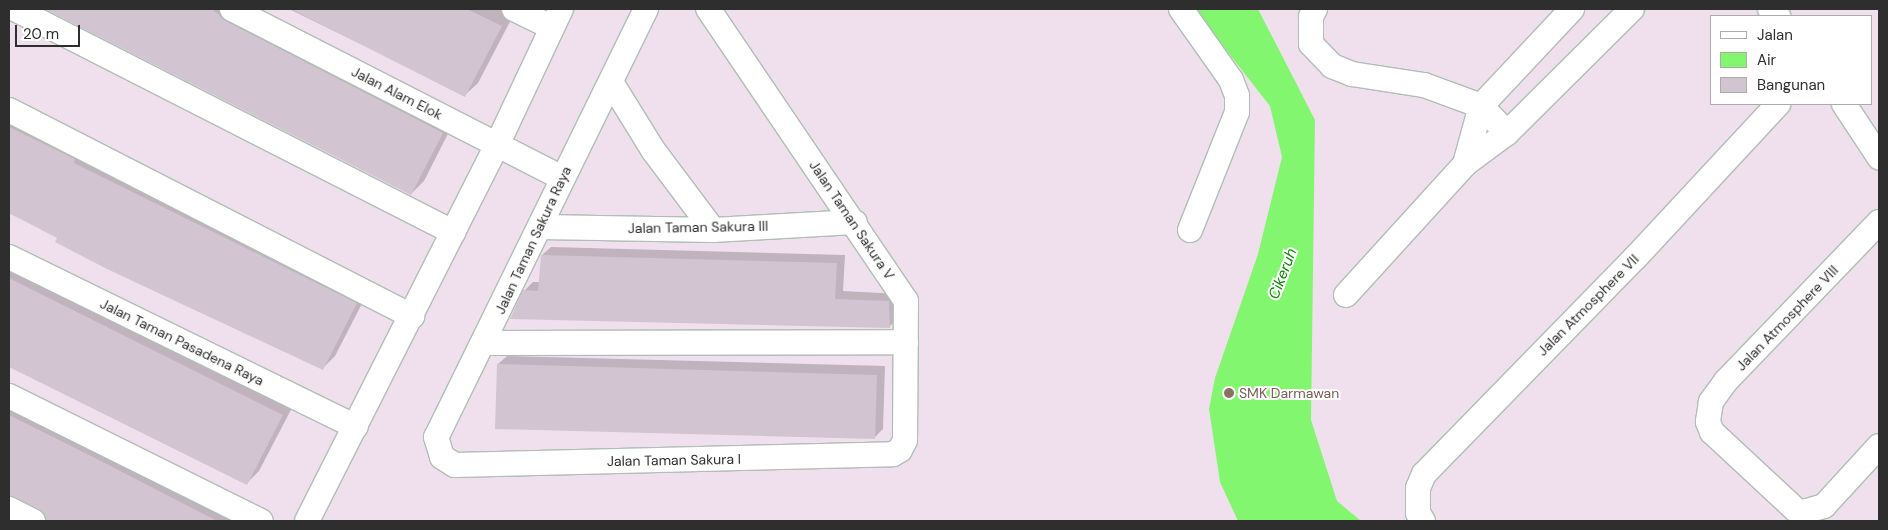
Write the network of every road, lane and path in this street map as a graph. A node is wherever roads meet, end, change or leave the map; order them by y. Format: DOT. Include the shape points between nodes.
graph roads {
  1 [pos="15,9"];
  2 [pos="232,9"];
  3 [pos="514,9"];
  4 [pos="646,9"];
  5 [pos="708,9"];
  6 [pos="1181,9"];
  7 [pos="1314,9"];
  8 [pos="1572,9"];
  9 [pos="1632,9"];
  10 [pos="556,18"];
  11 [pos="611,82"];
  12 [pos="1777,105"];
  13 [pos="1845,105"];
  14 [pos="1481,106"];
  15 [pos="9,110"];
  16 [pos="1507,133"];
  17 [pos="498,144"];
  18 [pos="1879,157"];
  19 [pos="1465,164"];
  20 [pos="562,178"];
  21 [pos="855,222"];
  22 [pos="1879,222"];
  23 [pos="541,227"];
  24 [pos="714,230"];
  25 [pos="1190,230"];
  26 [pos="453,232"];
  27 [pos="9,257"];
  28 [pos="1346,295"];
  29 [pos="412,316"];
  30 [pos="906,342"];
  31 [pos="484,343"];
  32 [pos="9,396"];
  33 [pos="356,428"];
  34 [pos="1879,446"];
  35 [pos="893,454"];
  36 [pos="455,465"];
  37 [pos="9,509"];
  38 [pos="1421,517"];
  39 [pos="33,521"];
  40 [pos="262,521"];
  41 [pos="307,521"];
  1 -- 26 [label="street"];
  2 -- 17 [label="street, Jalan Alam Elok"];
  3 -- 10 [label="street"];
  4 -- 11 [label="street, Jalan Taman Sakura Raya"];
  5 -- 21 [label="street, Jalan Taman Sakura V"];
  6 -- 25 [label="street" via="1231,80 1237,96 1236,112"];
  7 -- 14 [label="street" via="1311,44 1332,66 1352,74 1424,85"];
  8 -- 14 [label="street"];
  9 -- 16 [label="street"];
  10 -- 17 [label="street"];
  11 -- 20 [label="street, Jalan Taman Sakura Raya"];
  11 -- 24 [label="street" via="653,150"];
  12 -- 38 [label="street, Jalan Atmosphere VII" via="1636,257 1424,474 1418,488"];
  13 -- 18 [label="street"];
  14 -- 16 [label="street"];
  14 -- 19 [label="street"];
  15 -- 29 [label="street"];
  16 -- 19 [label="street"];
  17 -- 20 [label="street, Jalan Alam Elok"];
  17 -- 26 [label="street"];
  19 -- 28 [label="street"];
  20 -- 23 [label="street, Jalan Taman Sakura Raya"];
  21 -- 24 [label="street, Jalan Taman Sakura III"];
  21 -- 30 [label="street, Jalan Taman Sakura V" via="906,301"];
  22 -- 34 [label="street, Jalan Atmosphere VIII" via="1726,381 1711,402 1708,422 1712,432 1797,511 1803,512 1824,506"];
  23 -- 24 [label="street, Jalan Taman Sakura III"];
  23 -- 31 [label="street, Jalan Taman Sakura Raya"];
  26 -- 29 [label="street"];
  27 -- 33 [label="street, Jalan Taman Pasadena Raya"];
  29 -- 33 [label="street"];
  30 -- 31 [label="street"];
  30 -- 35 [label="street, Jalan Taman Sakura V" via="905,440 900,450"];
  31 -- 36 [label="street, Jalan Taman Sakura Raya" via="436,437 442,457"];
  32 -- 40 [label="street"];
  33 -- 41 [label="street"];
  35 -- 36 [label="street, Jalan Taman Sakura I"];
  37 -- 39 [label="street"];
}
